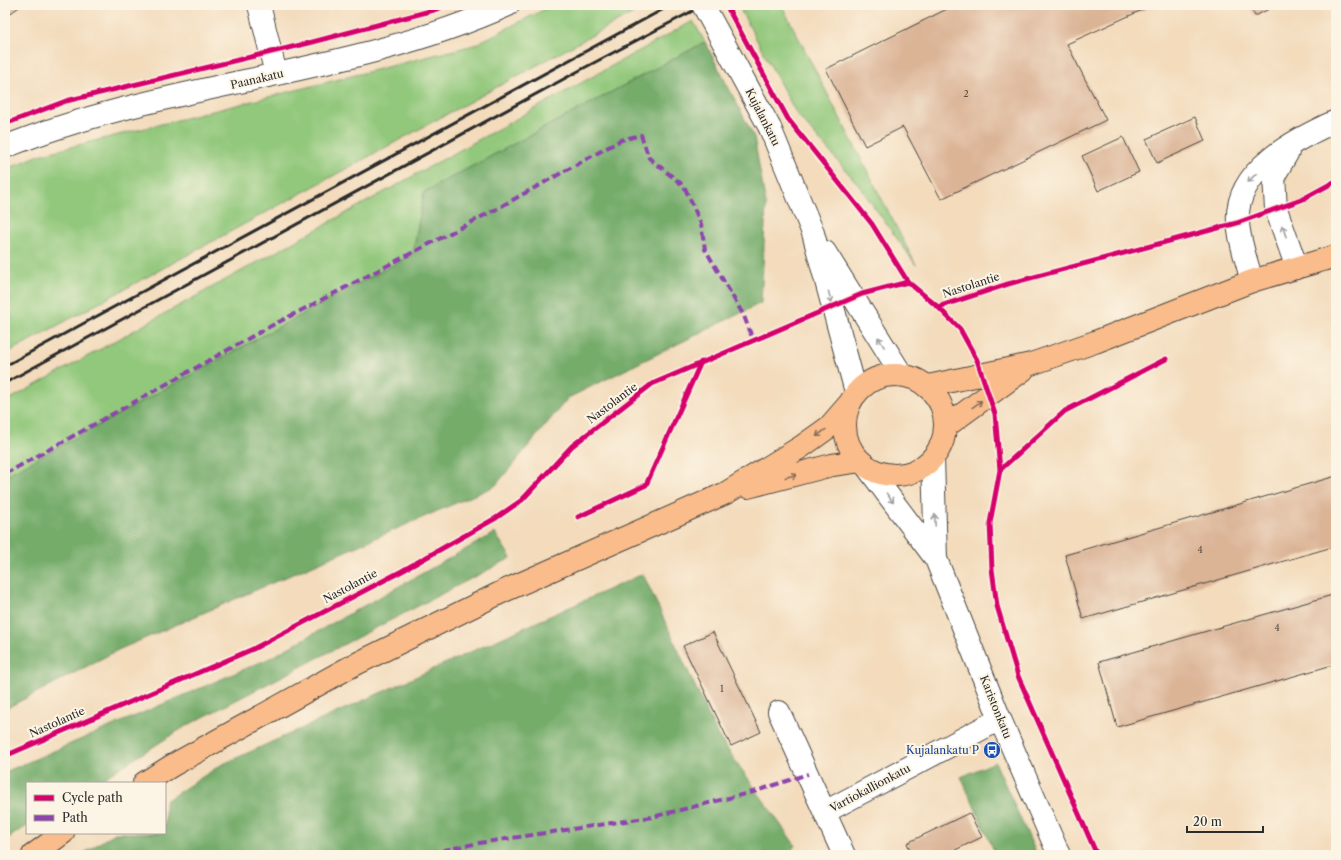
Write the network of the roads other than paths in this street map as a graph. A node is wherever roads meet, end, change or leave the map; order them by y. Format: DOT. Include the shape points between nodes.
graph roads {
  1 [pos="259,5"];
  2 [pos="508,5"];
  3 [pos="703,5"];
  4 [pos="276,74"];
  5 [pos="1336,121"];
  6 [pos="1293,144"];
  7 [pos="5,147"];
  8 [pos="813,233"];
  9 [pos="1336,256"];
  10 [pos="1297,268"];
  11 [pos="1252,281"];
  12 [pos="1031,364"];
  13 [pos="902,375"];
  14 [pos="928,386"];
  15 [pos="852,399"];
  16 [pos="945,428"];
  17 [pos="933,458"];
  18 [pos="863,464"];
  19 [pos="726,493"];
  20 [pos="936,559"];
  21 [pos="780,712"];
  22 [pos="1000,719"];
  23 [pos="146,782"];
  24 [pos="825,812"];
  25 [pos="62,834"];
  26 [pos="33,855"];
  27 [pos="844,855"];
  28 [pos="1059,855"];
  1 -- 4 [label="street"];
  2 -- 4 [label="street, Paanakatu" via="471,22 372,52"];
  3 -- 8 [label="street, Kujalankatu, bridge" via="770,128"];
  4 -- 7 [label="street, Paanakatu" via="119,109"];
  5 -- 6 [label="street"];
  10 -- 6 [label="street, one-way" via="1276,209 1274,176"];
  6 -- 11 [label="street, one-way" via="1268,160 1247,182 1238,206 1238,223"];
  13 -- 8 [label="street, Kujalankatu, one-way"];
  8 -- 15 [label="street, Kujalankatu, one-way"];
  9 -- 10 [label="main road"];
  10 -- 11 [label="main road"];
  11 -- 12 [label="main road" via="1096,342"];
  12 -- 14 [label="main road"];
  16 -- 12 [label="main road, one-way"];
  13 -- 14 [label="main road"];
  13 -- 15 [label="main road" via="889,374 876,378 865,384"];
  14 -- 16 [label="main road" via="941,405"];
  15 -- 18 [label="main road" via="845,429 847,441"];
  15 -- 19 [label="main road, one-way" via="829,427"];
  16 -- 17 [label="main road" via="939,449"];
  17 -- 18 [label="main road" via="922,467 901,474 880,473"];
  20 -- 17 [label="street, Karistonkatu, one-way"];
  19 -- 18 [label="main road, one-way" via="832,465"];
  18 -- 20 [label="street, Karistonkatu, one-way"];
  19 -- 23 [label="main road" via="504,591 350,667"];
  20 -- 22 [label="street, Karistonkatu"];
  21 -- 24 [label="street"];
  22 -- 24 [label="street, Vartiokallionkatu"];
  22 -- 28 [label="street, Karistonkatu"];
  24 -- 27 [label="street"];
  25 -- 26 [label="main road"];
}
